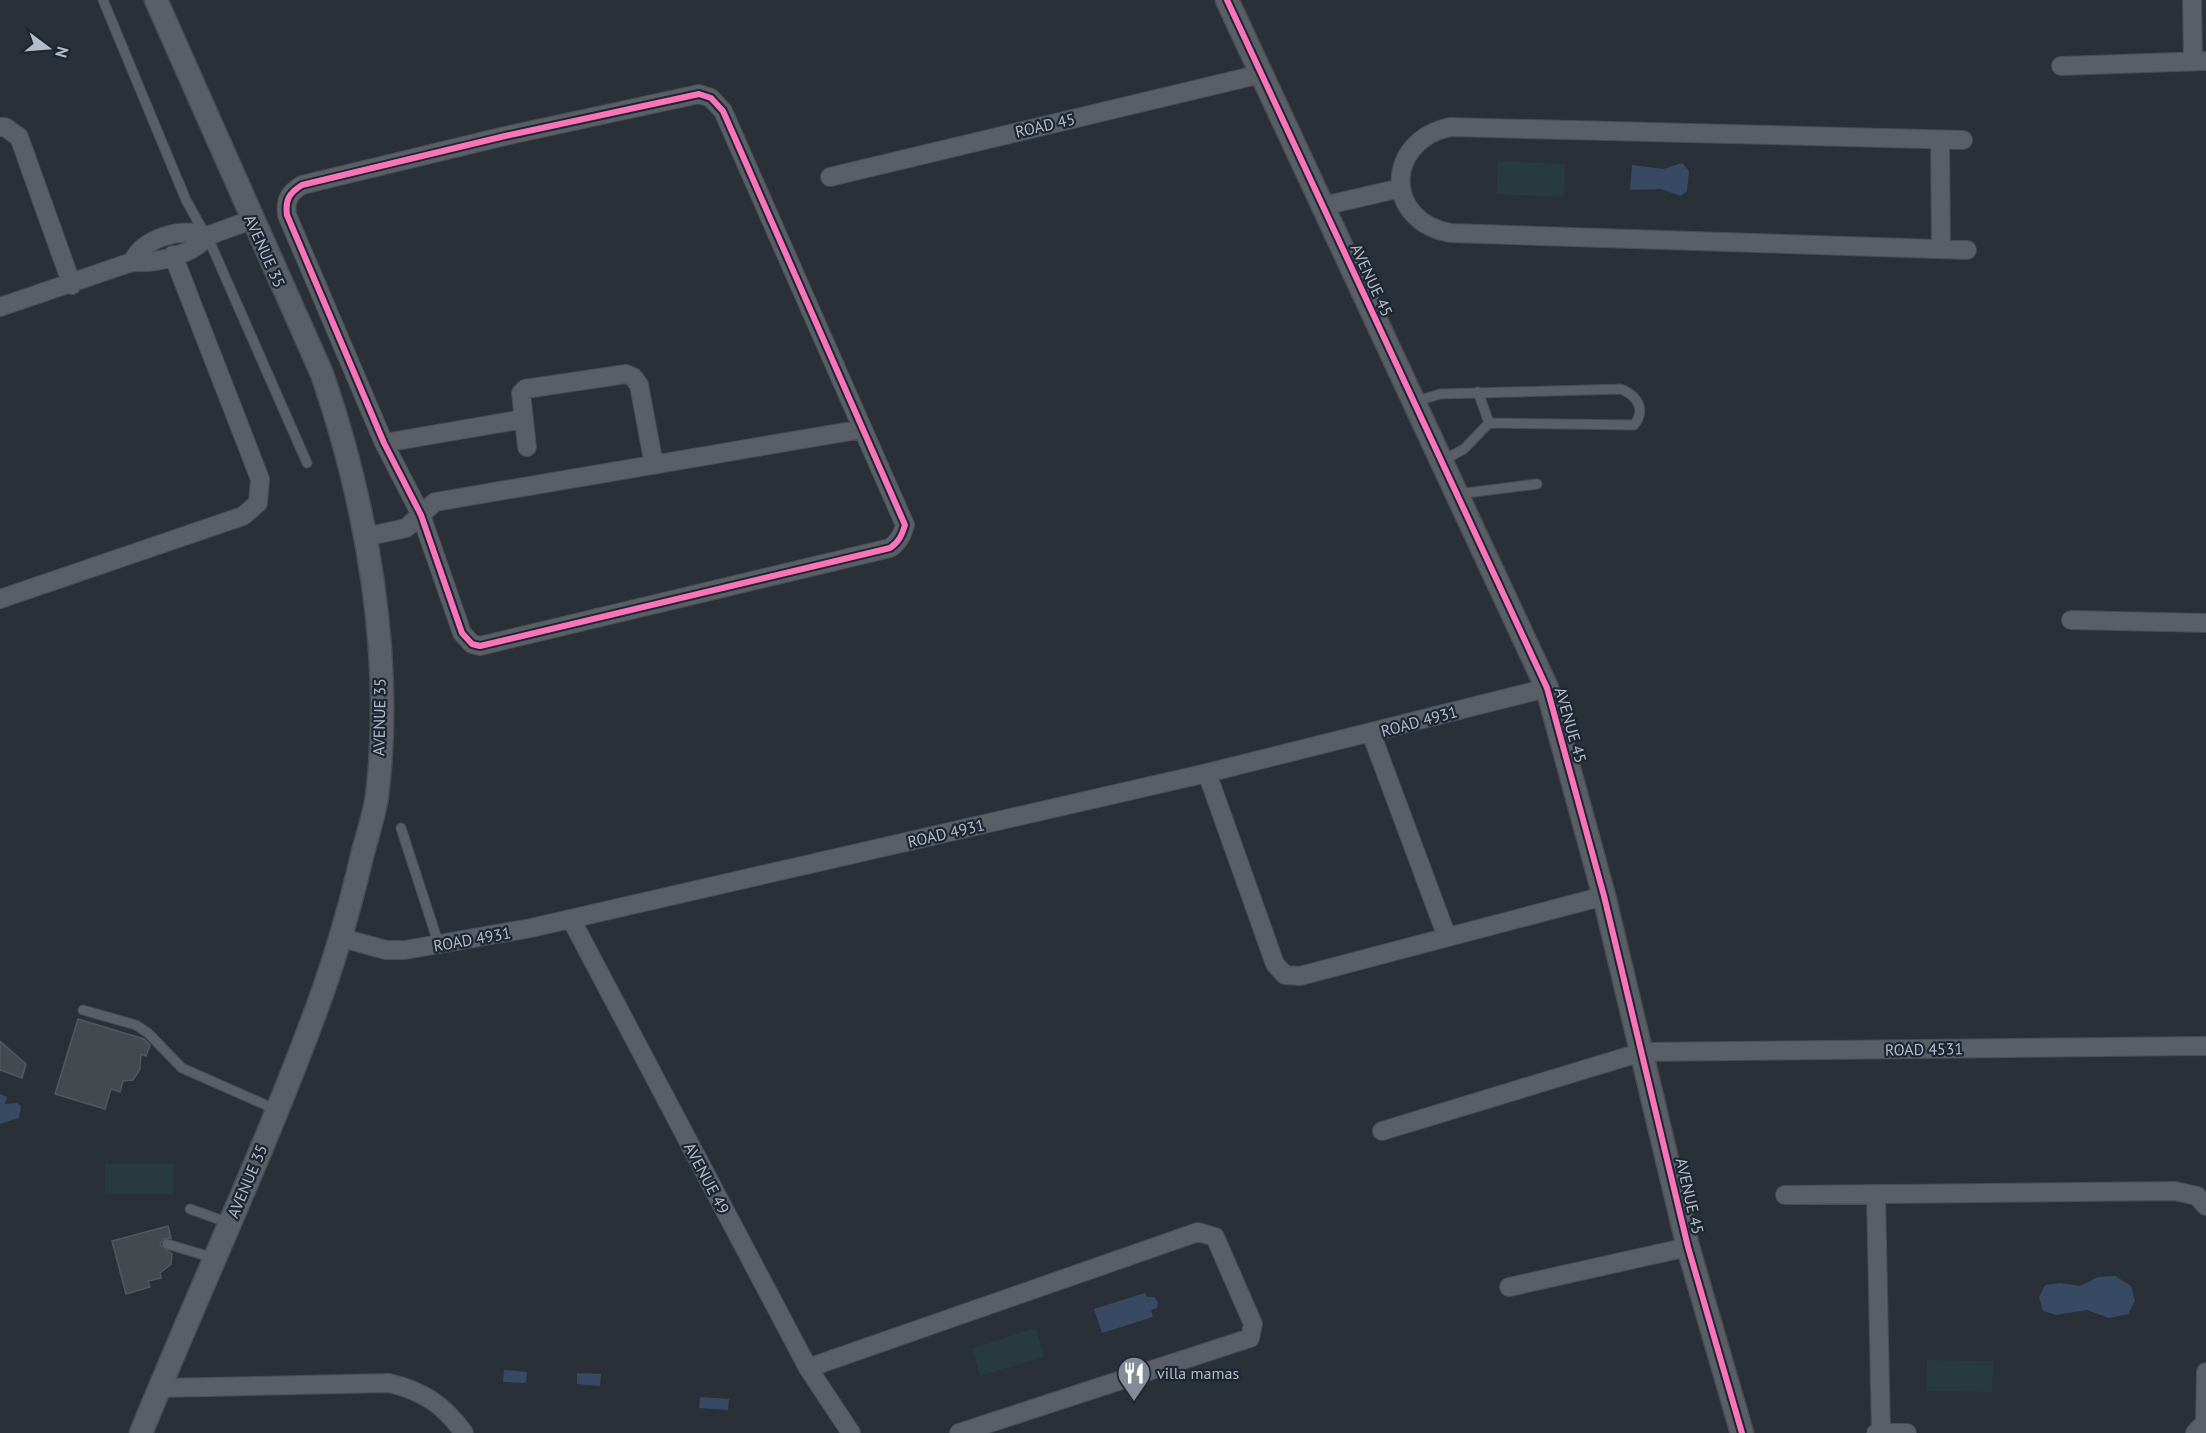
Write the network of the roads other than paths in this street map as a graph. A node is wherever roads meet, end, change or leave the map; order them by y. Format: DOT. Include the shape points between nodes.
graph roads {
  1 [pos="103,0"];
  2 [pos="156,0"];
  3 [pos="1227,0"];
  4 [pos="2192,0"];
  5 [pos="2200,61"];
  6 [pos="2061,66"];
  7 [pos="1261,74"];
  8 [pos="0,127"];
  9 [pos="1940,140"];
  10 [pos="1963,140"];
  11 [pos="830,177"];
  12 [pos="1401,188"];
  13 [pos="1323,206"];
  14 [pos="251,220"];
  15 [pos="207,236"];
  16 [pos="1941,249"];
  17 [pos="1966,250"];
  18 [pos="173,255"];
  19 [pos="132,262"];
  20 [pos="72,285"];
  21 [pos="0,308"];
  22 [pos="1478,392"];
  23 [pos="1414,402"];
  24 [pos="524,418"];
  25 [pos="1489,423"];
  26 [pos="862,429"];
  27 [pos="384,443"];
  28 [pos="527,447"];
  29 [pos="1440,462"];
  30 [pos="307,463"];
  31 [pos="654,465"];
  32 [pos="1537,484"];
  33 [pos="1456,495"];
  34 [pos="421,515"];
  35 [pos="365,537"];
  36 [pos="0,599"];
  37 [pos="2071,620"];
  38 [pos="2206,623"];
  39 [pos="1547,688"];
  40 [pos="1371,733"];
  41 [pos="1207,773"];
  42 [pos="401,828"];
  43 [pos="1604,896"];
  44 [pos="571,919"];
  45 [pos="1447,937"];
  46 [pos="342,938"];
  47 [pos="440,945"];
  48 [pos="83,1010"];
  49 [pos="2206,1046"];
  50 [pos="1642,1053"];
  51 [pos="277,1110"];
  52 [pos="1382,1131"];
  53 [pos="1785,1195"];
  54 [pos="1876,1195"];
  55 [pos="2206,1206"];
  56 [pos="190,1209"];
  57 [pos="229,1223"];
  58 [pos="166,1244"];
  59 [pos="1688,1247"];
  60 [pos="214,1258"];
  61 [pos="1509,1287"];
  62 [pos="808,1368"];
  63 [pos="2206,1372"];
  64 [pos="159,1388"];
  65 [pos="141,1433"];
  66 [pos="464,1433"];
  67 [pos="851,1433"];
  68 [pos="959,1433"];
  69 [pos="1742,1433"];
  70 [pos="1878,1433"];
  71 [pos="1907,1433"];
  72 [pos="2195,1433"];
  1 -- 15 [label="lane" via="186,200"];
  2 -- 14 [label="street, AVENUE 35"];
  3 -- 7 [label="street, AVENUE 45"];
  4 -- 5 [label="street"];
  5 -- 6 [label="street"];
  7 -- 11 [label="street, ROAD 45"];
  7 -- 13 [label="street, AVENUE 45"];
  8 -- 20 [label="street" via="20,137"];
  9 -- 10 [label="street"];
  9 -- 12 [label="street" via="1450,127 1435,130 1412,147 1404,159"];
  9 -- 16 [label="street"];
  12 -- 13 [label="street"];
  12 -- 16 [label="street" via="1405,202 1418,220 1437,231 1451,233"];
  13 -- 23 [label="street, AVENUE 45"];
  14 -- 15 [label="street"];
  14 -- 35 [label="street, AVENUE 35" via="322,374 356,484"];
  15 -- 18 [label="street" via="198,245"];
  15 -- 19 [label="street" via="178,233 144,246"];
  15 -- 30 [label="lane"];
  16 -- 17 [label="street"];
  18 -- 19 [label="street" via="145,263"];
  18 -- 36 [label="street" via="260,480 258,503 243,516"];
  19 -- 20 [label="street"];
  20 -- 21 [label="street"];
  22 -- 23 [label="lane" via="1440,394"];
  22 -- 25 [label="lane"];
  22 -- 25 [label="lane" via="1621,389 1631,393 1641,408 1634,425"];
  23 -- 29 [label="street, AVENUE 45"];
  24 -- 27 [label="street"];
  24 -- 28 [label="street"];
  24 -- 31 [label="street" via="521,393 525,389 626,374 639,385"];
  25 -- 29 [label="lane" via="1464,448"];
  26 -- 27 [label="street" via="723,111 711,98 699,94 505,136 302,185 291,192 286,203 287,215"];
  26 -- 31 [label="street"];
  26 -- 34 [label="street" via="905,525 898,543 890,548 480,646 472,644 462,633"];
  27 -- 34 [label="street"];
  29 -- 33 [label="street, AVENUE 45"];
  31 -- 34 [label="street" via="435,502"];
  32 -- 33 [label="lane"];
  33 -- 39 [label="street, AVENUE 45"];
  34 -- 35 [label="street" via="406,528"];
  35 -- 46 [label="street, AVENUE 35" via="380,645 377,797"];
  37 -- 38 [label="street"];
  39 -- 40 [label="street, ROAD 4931"];
  39 -- 43 [label="street, AVENUE 45"];
  40 -- 41 [label="street, ROAD 4931"];
  40 -- 45 [label="street"];
  41 -- 44 [label="street, ROAD 4931"];
  41 -- 45 [label="street" via="1275,964 1285,975 1300,976"];
  42 -- 47 [label="lane"];
  43 -- 45 [label="street"];
  43 -- 50 [label="street, AVENUE 45"];
  44 -- 47 [label="street, ROAD 4931"];
  44 -- 62 [label="street, AVENUE 49"];
  46 -- 47 [label="street, ROAD 4931" via="386,950"];
  46 -- 51 [label="street, AVENUE 35"];
  48 -- 51 [label="lane" via="136,1025 182,1068"];
  49 -- 50 [label="street, ROAD 4531"];
  50 -- 52 [label="street, ROAD 4531"];
  50 -- 59 [label="street, AVENUE 45"];
  51 -- 57 [label="street, AVENUE 35"];
  53 -- 54 [label="street"];
  54 -- 55 [label="street" via="2175,1191 2197,1196"];
  54 -- 70 [label="street"];
  56 -- 57 [label="lane"];
  57 -- 60 [label="street, AVENUE 35"];
  58 -- 60 [label="lane"];
  59 -- 61 [label="street"];
  59 -- 69 [label="street, AVENUE 45"];
  60 -- 64 [label="street, AVENUE 35"];
  62 -- 67 [label="street, AVENUE 49"];
  62 -- 68 [label="street" via="1198,1232 1215,1237 1253,1324 1250,1338"];
  63 -- 72 [label="street" via="2205,1422"];
  64 -- 65 [label="street, AVENUE 35"];
  64 -- 66 [label="street" via="389,1383 412,1388 433,1399 451,1414"];
  70 -- 71 [label="street"];
}
